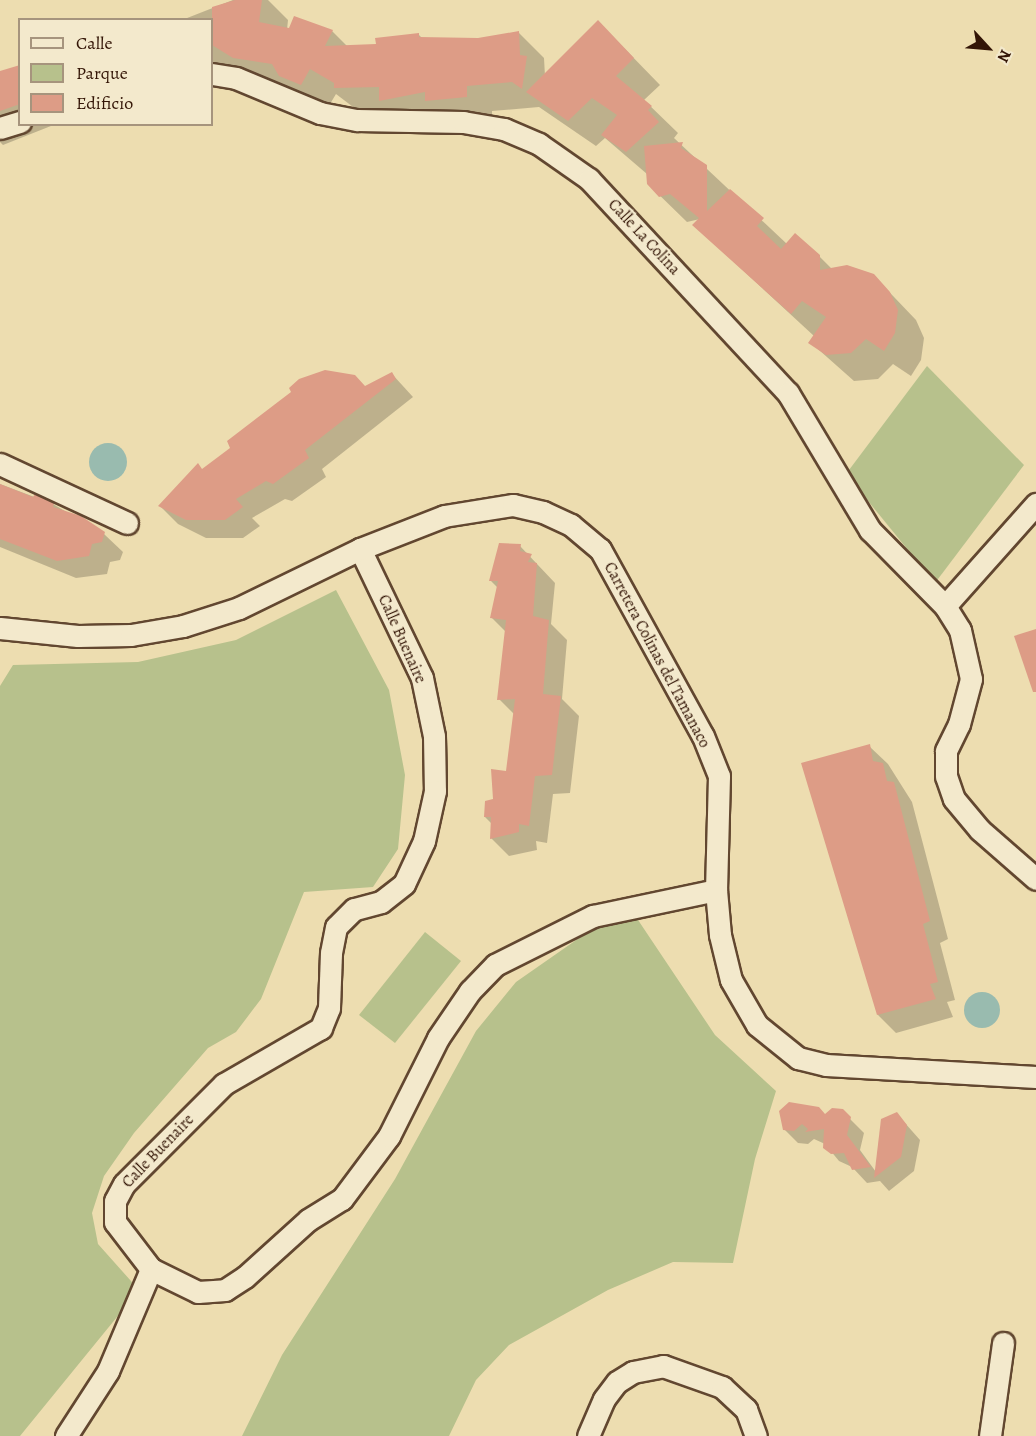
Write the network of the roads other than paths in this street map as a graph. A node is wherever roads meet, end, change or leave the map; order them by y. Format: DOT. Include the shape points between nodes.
graph roads {
  1 [pos="213,74"];
  2 [pos="18,123"];
  3 [pos="0,128"];
  4 [pos="0,464"];
  5 [pos="1036,504"];
  6 [pos="127,523"];
  7 [pos="360,549"];
  8 [pos="945,606"];
  9 [pos="0,628"];
  10 [pos="1036,879"];
  11 [pos="716,890"];
  12 [pos="1036,1077"];
  13 [pos="151,1269"];
  14 [pos="1003,1344"];
  15 [pos="66,1436"];
  16 [pos="588,1436"];
  17 [pos="756,1436"];
  18 [pos="990,1436"];
  1 -- 8 [label="street, Calle La Colina" via="236,78 320,113 357,120 463,122 504,129 539,144 589,179 788,393 870,530"];
  2 -- 3 [label="street"];
  4 -- 6 [label="street"];
  5 -- 8 [label="street"];
  7 -- 9 [label="street, Carretera Colinas del Tamanaco" via="249,604 183,626 131,635 78,636"];
  7 -- 11 [label="street, Carretera Colinas del Tamanaco" via="444,516 513,505 572,525 600,549 703,736 719,777"];
  7 -- 13 [label="street, Calle Buenaire" via="422,678 434,736 435,780 424,841 404,884 381,902 354,909 336,927 330,953 329,1008 321,1028 224,1084 124,1184 115,1201 115,1222"];
  8 -- 10 [label="street" via="960,630 971,679 960,724 946,751 946,776 954,799 980,830"];
  11 -- 12 [label="street, Carretera Colinas del Tamanaco" via="726,957 744,1007 771,1038 798,1058 858,1069"];
  11 -- 13 [label="street, Calle Buenaire" via="593,916 495,965 470,991 438,1038 389,1136 342,1199 308,1220 225,1290 198,1292"];
  13 -- 15 [label="street" via="108,1371"];
  14 -- 18 [label="street"];
  16 -- 17 [label="street" via="604,1399 617,1382 633,1372 663,1366 694,1374 735,1397 746,1409"];
}
